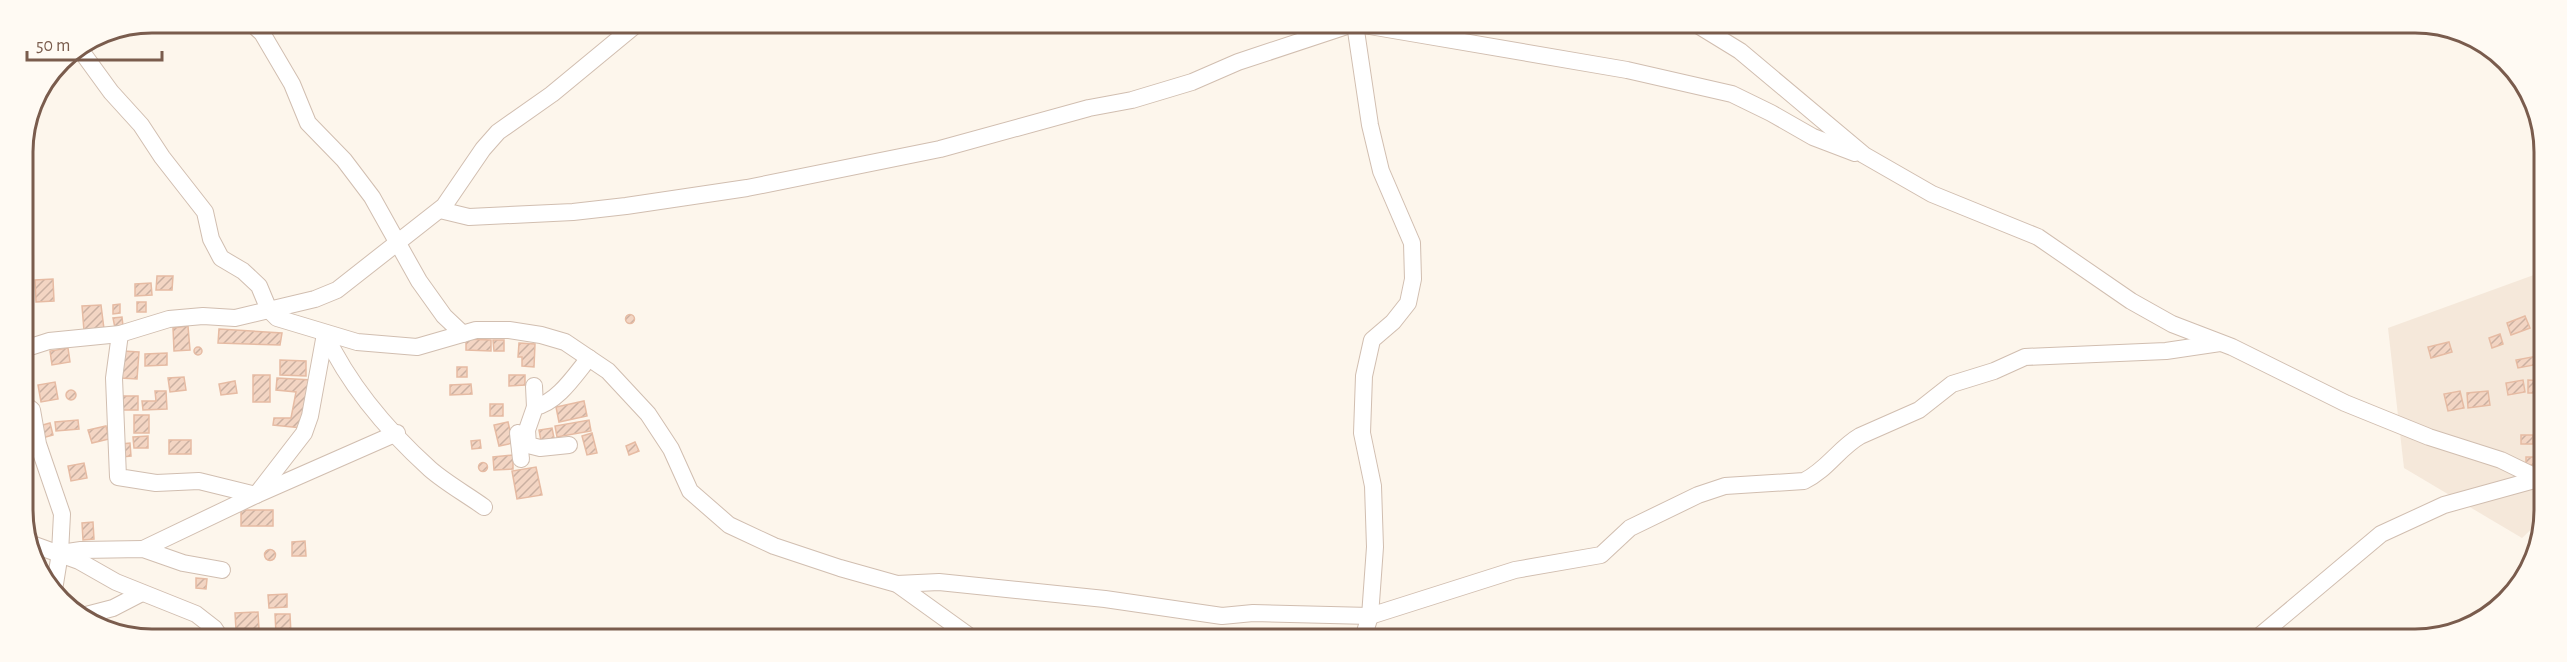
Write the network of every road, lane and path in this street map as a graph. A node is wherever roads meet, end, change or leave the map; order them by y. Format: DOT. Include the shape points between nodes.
graph roads {
  1 [pos="262,33"];
  2 [pos="626,33"];
  3 [pos="1327,33"];
  4 [pos="1356,33"];
  5 [pos="1408,33"];
  6 [pos="1711,33"];
  7 [pos="84,55"];
  8 [pos="1864,156"];
  9 [pos="440,210"];
  10 [pos="398,241"];
  11 [pos="269,310"];
  12 [pos="120,334"];
  13 [pos="325,334"];
  14 [pos="463,334"];
  15 [pos="2220,343"];
  16 [pos="33,346"];
  17 [pos="589,358"];
  18 [pos="534,386"];
  19 [pos="533,413"];
  20 [pos="33,416"];
  21 [pos="397,434"];
  22 [pos="568,446"];
  23 [pos="521,459"];
  24 [pos="2534,476"];
  25 [pos="2534,481"];
  26 [pos="256,495"];
  27 [pos="484,507"];
  28 [pos="39,546"];
  29 [pos="143,549"];
  30 [pos="60,554"];
  31 [pos="222,570"];
  32 [pos="56,579"];
  33 [pos="897,584"];
  34 [pos="142,593"];
  35 [pos="93,613"];
  36 [pos="1370,616"];
  37 [pos="215,629"];
  38 [pos="960,629"];
  39 [pos="1366,629"];
  40 [pos="2268,629"];
  1 -- 10 [label="street" via="292,84 308,123 344,160"];
  2 -- 9 [label="street" via="552,94 498,132"];
  3 -- 9 [label="street" via="1182,85 940,149 747,188 573,212 469,217"];
  4 -- 36 [label="street" via="1370,125 1381,171 1412,243 1413,279 1408,303 1372,340 1364,376 1362,433 1372,486 1375,547"];
  5 -- 8 [label="street" via="1627,70 1732,94 1813,137"];
  6 -- 8 [label="street" via="1740,51"];
  7 -- 11 [label="street" via="205,212 221,258 259,286"];
  8 -- 15 [label="street" via="1932,194 2038,237 2130,301 2172,324"];
  9 -- 10 [label="street"];
  10 -- 11 [label="street" via="337,290"];
  10 -- 14 [label="street" via="444,316"];
  11 -- 12 [label="street" via="235,318 169,319"];
  11 -- 13 [label="street" via="277,318"];
  12 -- 16 [label="street"];
  12 -- 26 [label="street" via="114,378 118,477 156,483 199,481"];
  13 -- 14 [label="street" via="357,342 417,347"];
  13 -- 21 [label="street" via="360,394"];
  13 -- 26 [label="street" via="304,434"];
  14 -- 17 [label="street" via="509,330 541,335 565,342"];
  15 -- 24 [label="street" via="2345,403"];
  15 -- 36 [label="street" via="2166,351 2016,359 1994,371 1952,384 1919,410 1860,436 1804,481 1725,486 1630,528 1600,555 1515,570"];
  17 -- 19 [label="street" via="561,390"];
  17 -- 33 [label="street" via="608,371 648,414 671,449 690,491 729,525 774,546"];
  18 -- 19 [label="street"];
  19 -- 22 [label="street" via="527,430 528,445"];
  19 -- 23 [label="street" via="519,424"];
  20 -- 30 [label="street" via="38,444 62,514"];
  21 -- 26 [label="street"];
  21 -- 27 [label="street" via="431,469"];
  25 -- 40 [label="street" via="2444,505 2381,534"];
  26 -- 29 [label="street"];
  28 -- 30 [label="street"];
  29 -- 30 [label="street"];
  29 -- 31 [label="street" via="183,563"];
  30 -- 32 [label="street"];
  30 -- 34 [label="street"];
  33 -- 36 [label="street" via="939,582 1222,616"];
  33 -- 38 [label="street"];
  34 -- 35 [label="street"];
  34 -- 37 [label="street" via="196,614"];
  36 -- 39 [label="street"];
}
